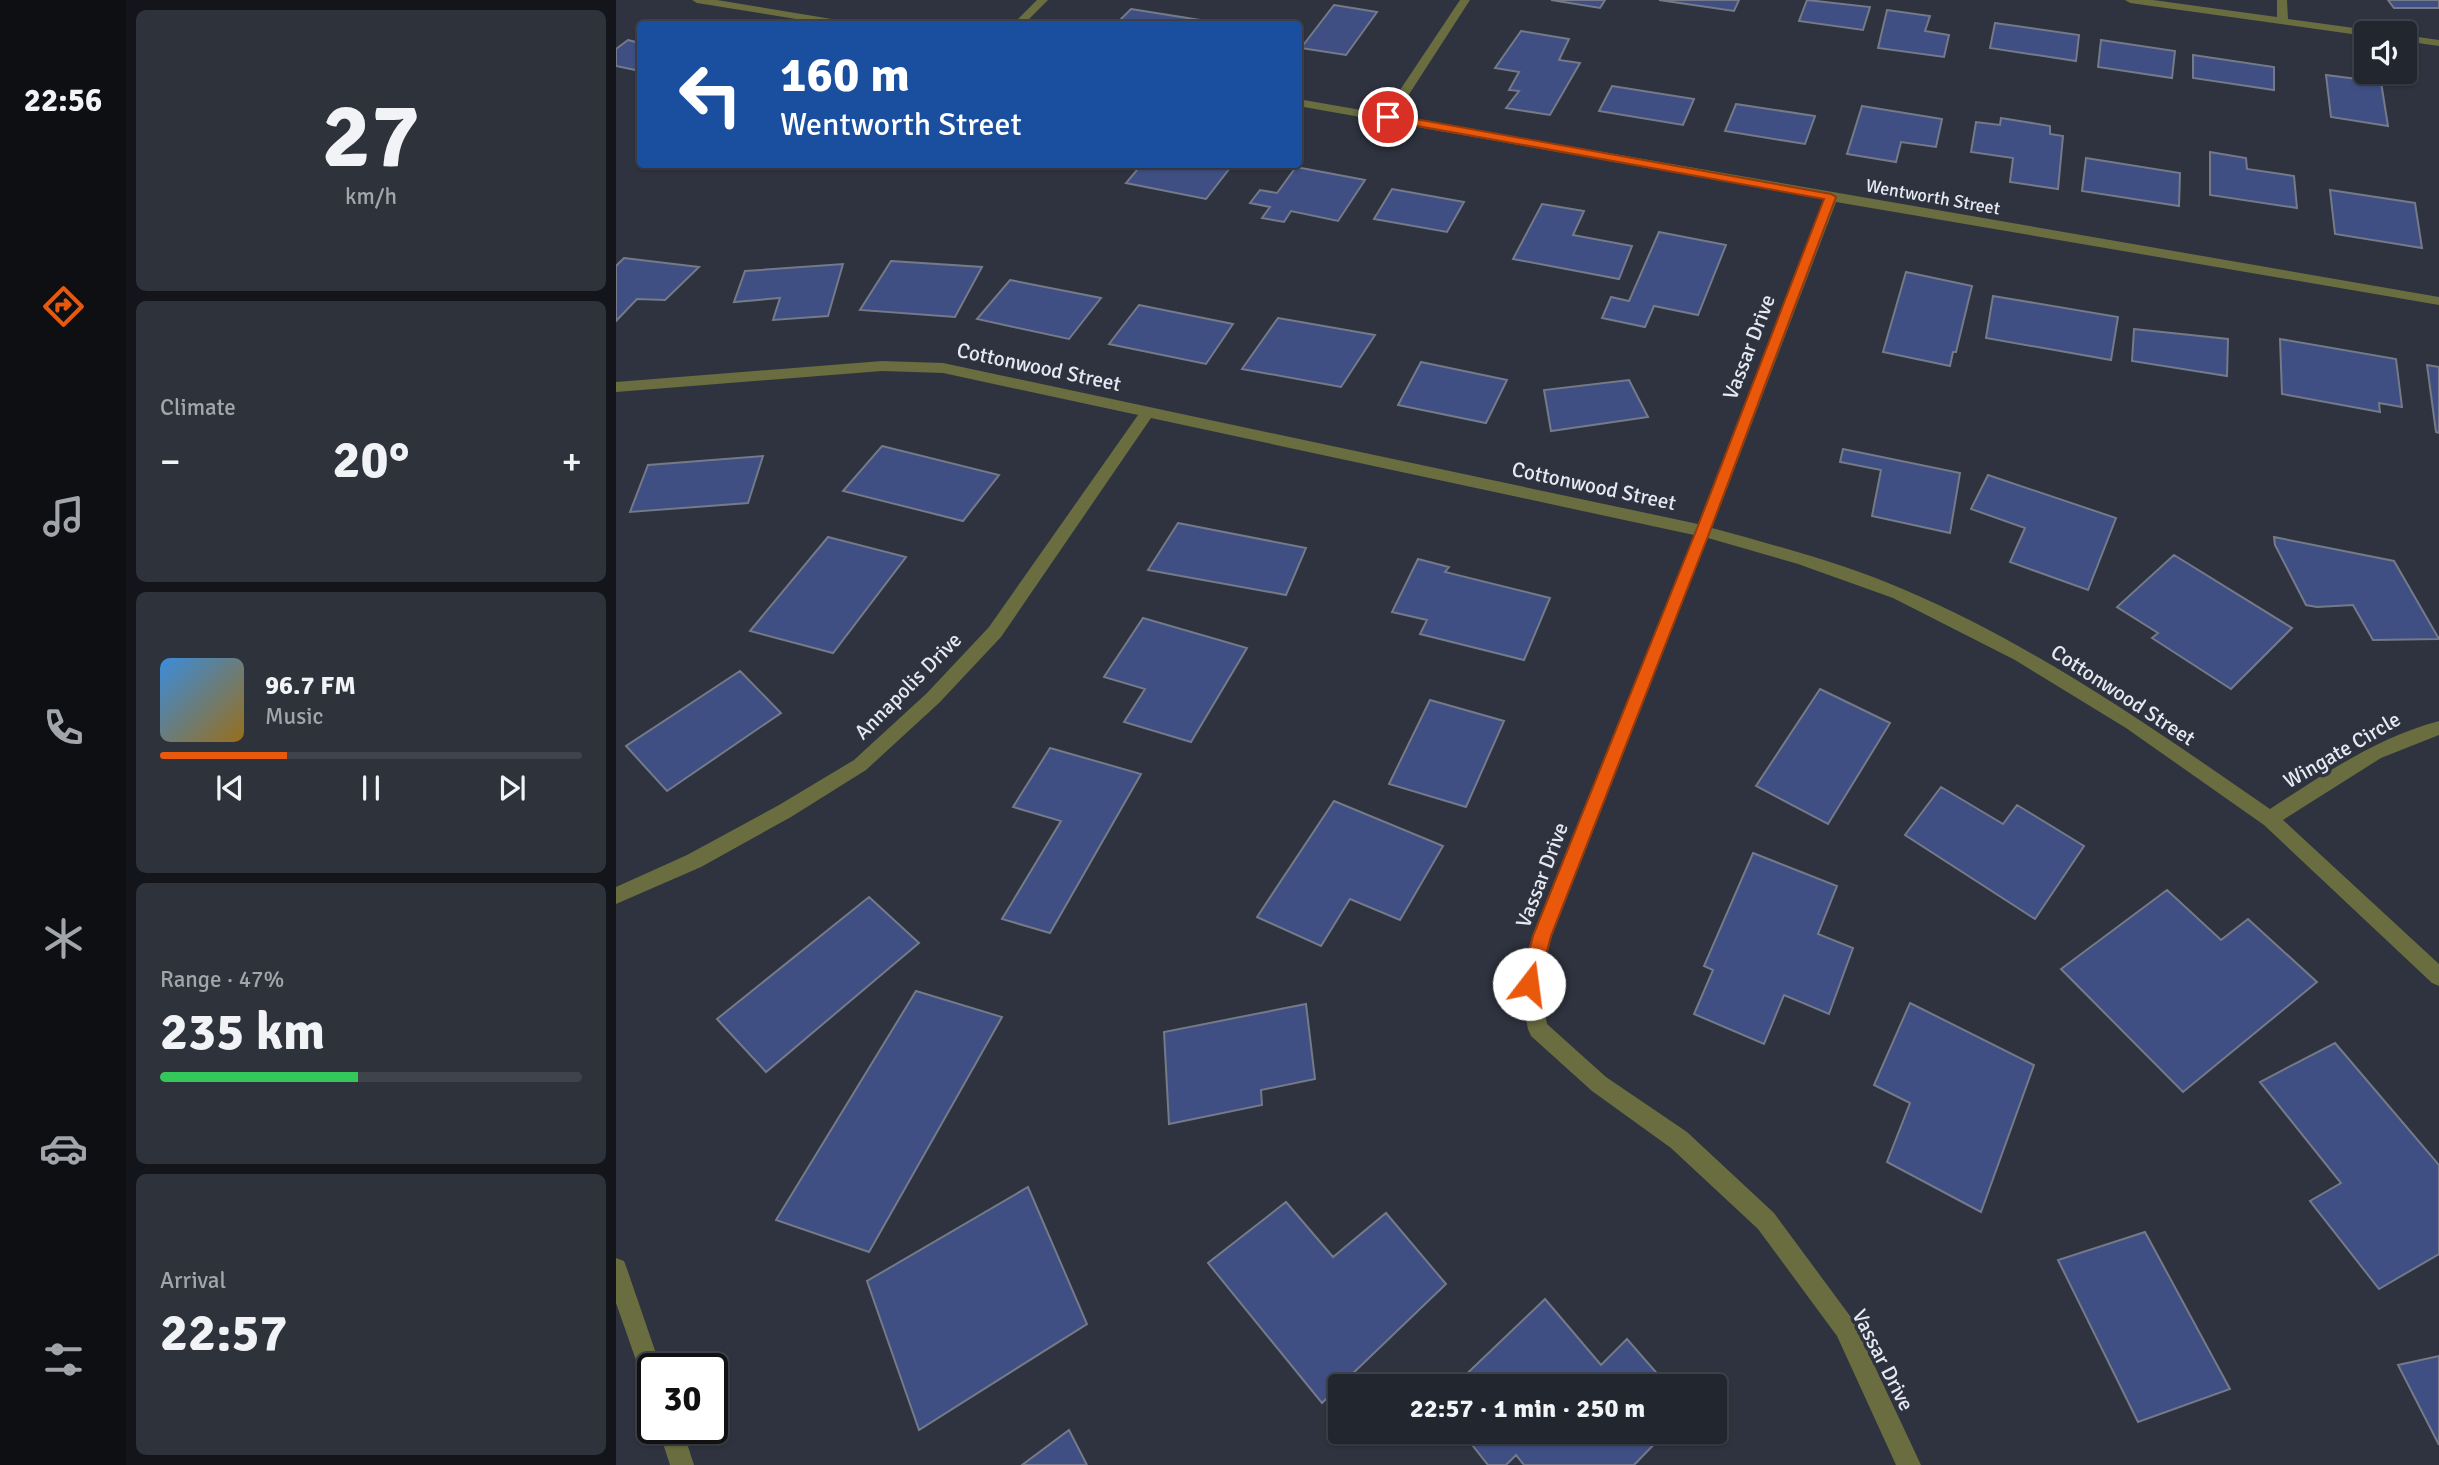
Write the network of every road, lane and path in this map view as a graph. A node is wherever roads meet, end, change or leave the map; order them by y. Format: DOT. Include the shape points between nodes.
graph roads {
  1 [pos="697,0"];
  2 [pos="1043,0"];
  3 [pos="1465,0"];
  4 [pos="2130,0"];
  5 [pos="2282,0"];
  6 [pos="826,21"];
  7 [pos="1021,21"];
  8 [pos="2283,21"];
  9 [pos="2354,31"];
  10 [pos="2417,40"];
  11 [pos="2439,43"];
  12 [pos="1302,103"];
  13 [pos="1388,117"];
  14 [pos="1831,197"];
  15 [pos="2439,301"];
  16 [pos="616,387"];
  17 [pos="1148,411"];
  18 [pos="1703,531"];
  19 [pos="2439,728"];
  20 [pos="2270,819"];
  21 [pos="616,896"];
  22 [pos="2439,977"];
  23 [pos="616,1269"];
  24 [pos="645,1353"];
  25 [pos="675,1444"];
  26 [pos="682,1465"];
  27 [pos="1909,1465"];
  1 -- 6 [label="street"];
  2 -- 7 [label="street"];
  3 -- 13 [label="street"];
  4 -- 8 [label="street"];
  5 -- 8 [label="street"];
  8 -- 9 [label="street"];
  10 -- 11 [label="street"];
  12 -- 13 [label="street, Wentworth Street"];
  13 -- 14 [label="street, Wentworth Street"];
  14 -- 15 [label="street, Wentworth Street"];
  14 -- 18 [label="street, Vassar Drive"];
  16 -- 17 [label="street, Cottonwood Street" via="882,366 943,368"];
  17 -- 18 [label="street, Cottonwood Street"];
  17 -- 21 [label="street, Annapolis Drive" via="995,632 869,757 774,818"];
  18 -- 20 [label="street, Cottonwood Street" via="1802,559 1899,594 2021,655 2132,723"];
  18 -- 27 [label="street, Vassar Drive" via="1542,936 1529,984 1538,1029 1599,1084 1679,1140 1766,1221 1845,1328"];
  19 -- 20 [label="street, Wingate Circle" via="2345,770"];
  20 -- 22 [label="street, Cottonwood Street"];
  23 -- 24 [label="street"];
  25 -- 26 [label="street"];
}
